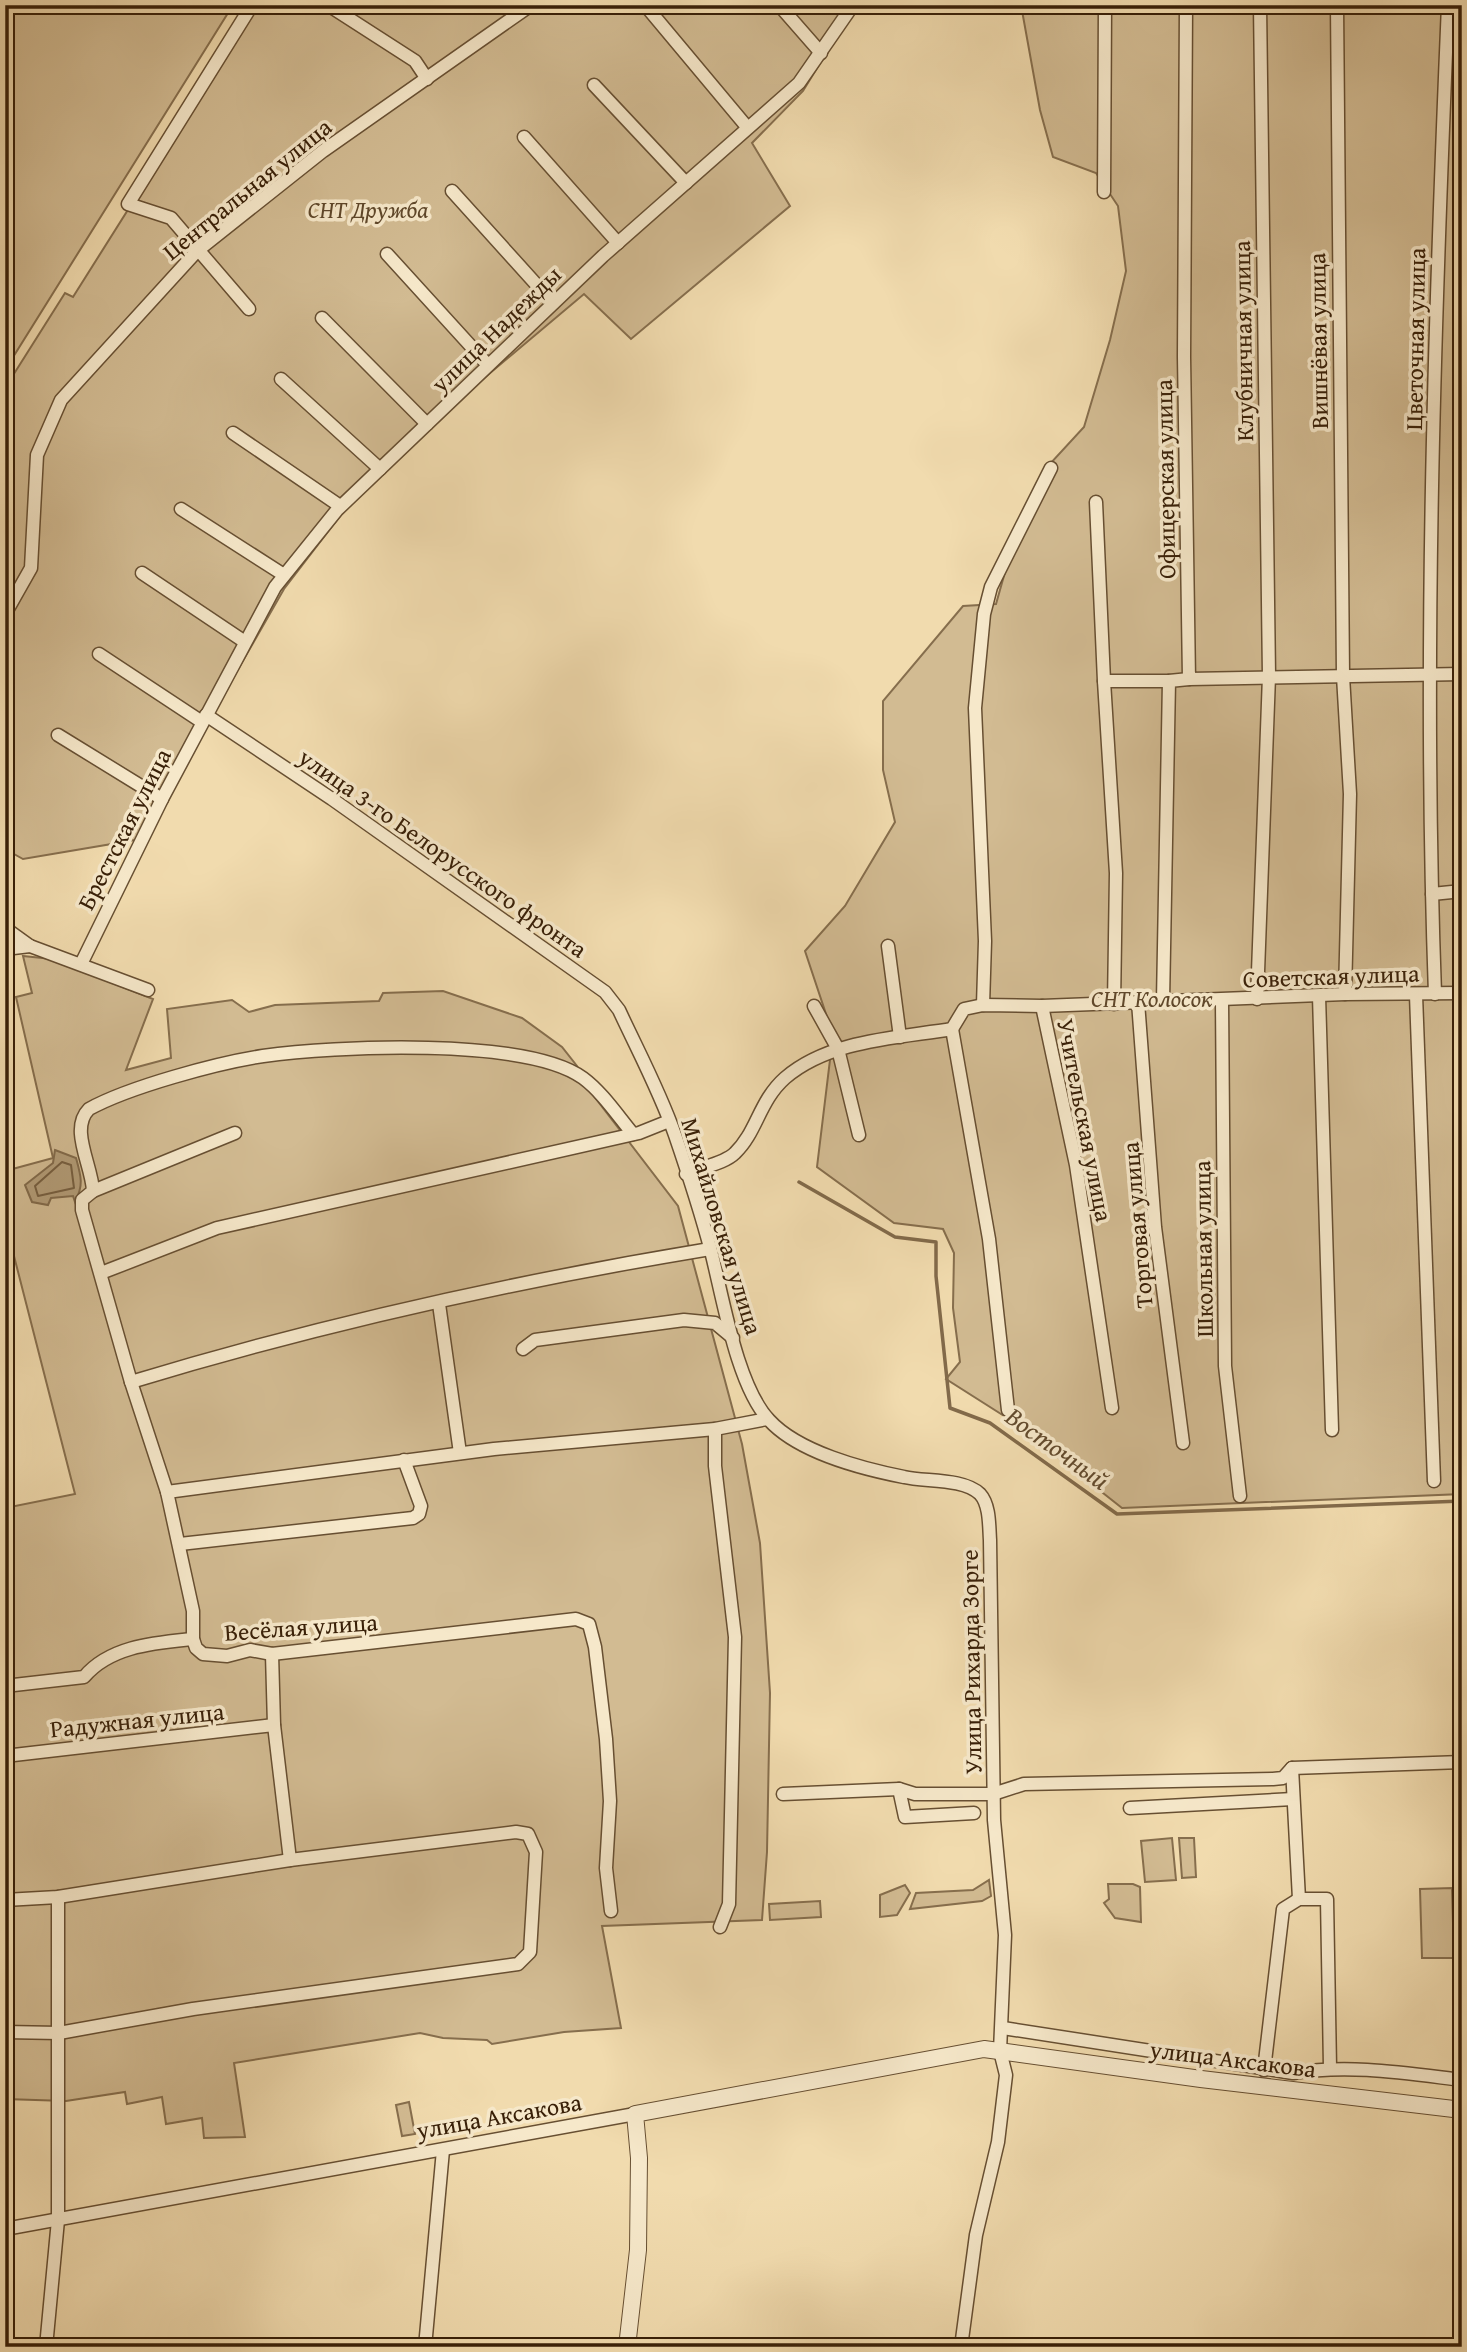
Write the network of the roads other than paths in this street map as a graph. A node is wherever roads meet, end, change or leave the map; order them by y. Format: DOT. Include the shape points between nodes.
graph roads {
  1 [pos="252,5"];
  2 [pos="328,5"];
  3 [pos="531,5"];
  4 [pos="645,5"];
  5 [pos="779,5"];
  6 [pos="853,5"];
  7 [pos="1105,5"];
  8 [pos="1186,5"];
  9 [pos="1260,5"];
  10 [pos="1337,5"];
  11 [pos="1448,5"];
  12 [pos="821,53"];
  13 [pos="427,79"];
  14 [pos="594,85"];
  15 [pos="747,127"];
  16 [pos="524,137"];
  17 [pos="686,183"];
  18 [pos="452,191"];
  19 [pos="1104,192"];
  20 [pos="618,243"];
  21 [pos="197,251"];
  22 [pos="387,254"];
  23 [pos="553,303"];
  24 [pos="248,309"];
  25 [pos="322,318"];
  26 [pos="488,365"];
  27 [pos="281,379"];
  28 [pos="427,424"];
  29 [pos="233,433"];
  30 [pos="380,468"];
  31 [pos="1051,468"];
  32 [pos="1096,502"];
  33 [pos="341,506"];
  34 [pos="181,509"];
  35 [pos="142,573"];
  36 [pos="284,575"];
  37 [pos="5,614"];
  38 [pos="245,642"];
  39 [pos="99,654"];
  40 [pos="1462,674"];
  41 [pos="1429,675"];
  42 [pos="1269,676"];
  43 [pos="1343,676"];
  44 [pos="1189,679"];
  45 [pos="1104,681"];
  46 [pos="1169,681"];
  47 [pos="204,719"];
  48 [pos="58,734"];
  49 [pos="162,799"];
  50 [pos="1462,891"];
  51 [pos="1432,894"];
  52 [pos="5,928"];
  53 [pos="30,946"];
  54 [pos="888,946"];
  55 [pos="5,949"];
  56 [pos="82,962"];
  57 [pos="148,990"];
  58 [pos="1462,993"];
  59 [pos="1345,994"];
  60 [pos="1435,994"];
  61 [pos="1416,995"];
  62 [pos="1319,996"];
  63 [pos="1257,999"];
  64 [pos="1163,1001"];
  65 [pos="1222,1001"];
  66 [pos="1114,1003"];
  67 [pos="1138,1003"];
  68 [pos="983,1005"];
  69 [pos="814,1006"];
  70 [pos="1042,1006"];
  71 [pos="952,1029"];
  72 [pos="900,1037"];
  73 [pos="635,1044"];
  74 [pos="838,1049"];
  75 [pos="669,1121"];
  76 [pos="235,1133"];
  77 [pos="633,1134"];
  78 [pos="859,1135"];
  79 [pos="686,1174"];
  80 [pos="93,1191"];
  81 [pos="710,1249"];
  82 [pos="101,1273"];
  83 [pos="439,1304"];
  84 [pos="733,1339"];
  85 [pos="523,1349"];
  86 [pos="131,1382"];
  87 [pos="1112,1408"];
  88 [pos="1008,1410"];
  89 [pos="767,1419"];
  90 [pos="715,1429"];
  91 [pos="1332,1430"];
  92 [pos="1183,1443"];
  93 [pos="460,1453"];
  94 [pos="404,1460"];
  95 [pos="1434,1481"];
  96 [pos="167,1492"];
  97 [pos="1241,1496"];
  98 [pos="180,1544"];
  99 [pos="193,1639"];
  100 [pos="272,1654"];
  101 [pos="5,1686"];
  102 [pos="274,1725"];
  103 [pos="5,1756"];
  104 [pos="1462,1762"];
  105 [pos="1293,1768"];
  106 [pos="899,1789"];
  107 [pos="783,1794"];
  108 [pos="993,1794"];
  109 [pos="1293,1799"];
  110 [pos="1130,1808"];
  111 [pos="974,1814"];
  112 [pos="290,1860"];
  113 [pos="58,1897"];
  114 [pos="1299,1899"];
  115 [pos="5,1900"];
  116 [pos="611,1911"];
  117 [pos="720,1927"];
  118 [pos="1003,2028"];
  119 [pos="5,2032"];
  120 [pos="59,2033"];
  121 [pos="1000,2051"];
  122 [pos="1330,2067"];
  123 [pos="1264,2070"];
  124 [pos="1462,2080"];
  125 [pos="1462,2109"];
  126 [pos="635,2114"];
  127 [pos="443,2150"];
  128 [pos="58,2220"];
  129 [pos="5,2230"];
  130 [pos="46,2347"];
  131 [pos="425,2347"];
  132 [pos="627,2347"];
  133 [pos="961,2347"];
  1 -- 21 [label="street" via="128,204 171,218"];
  2 -- 13 [label="street" via="415,61"];
  3 -- 13 [label="street, Центральная улица"];
  4 -- 15 [label="street"];
  5 -- 12 [label="street"];
  6 -- 12 [label="street, улица Надежды"];
  7 -- 19 [label="street"];
  8 -- 44 [label="street, Офицерская улица" via="1184,357"];
  9 -- 42 [label="street, Клубничная улица"];
  10 -- 43 [label="street, Вишнёвая улица"];
  11 -- 41 [label="street, Цветочная улица"];
  12 -- 15 [label="street, улица Надежды" via="799,83"];
  13 -- 21 [label="street, Центральная улица" via="323,151"];
  14 -- 17 [label="street"];
  15 -- 17 [label="street, улица Надежды"];
  16 -- 20 [label="street"];
  17 -- 20 [label="street, улица Надежды"];
  18 -- 23 [label="street"];
  20 -- 23 [label="street, улица Надежды"];
  21 -- 24 [label="street"];
  21 -- 37 [label="street, Центральная улица" via="61,400 37,455 31,568"];
  22 -- 26 [label="street"];
  23 -- 26 [label="street, улица Надежды"];
  25 -- 28 [label="street"];
  26 -- 28 [label="street, улица Надежды"];
  27 -- 30 [label="street"];
  28 -- 30 [label="street, улица Надежды"];
  29 -- 33 [label="street"];
  30 -- 33 [label="street, улица Надежды"];
  31 -- 68 [label="street" via="991,587 984,614 975,708 985,942"];
  32 -- 45 [label="street"];
  33 -- 36 [label="street, улица Надежды"];
  34 -- 36 [label="street"];
  35 -- 38 [label="street"];
  36 -- 38 [label="street, улица Надежды"];
  38 -- 47 [label="street, улица Надежды"];
  39 -- 47 [label="street, улица 3-го Белорусского фронта"];
  40 -- 41 [label="street"];
  41 -- 43 [label="street"];
  41 -- 51 [label="street, Цветочная улица"];
  42 -- 43 [label="street"];
  42 -- 44 [label="street"];
  42 -- 63 [label="street, Клубничная улица"];
  43 -- 59 [label="street, Вишнёвая улица" via="1350,793"];
  44 -- 46 [label="street"];
  45 -- 46 [label="street"];
  45 -- 66 [label="street" via="1116,873"];
  46 -- 64 [label="street"];
  47 -- 49 [label="street, Брестская улица"];
  47 -- 73 [label="street, улица 3-го Белорусского фронта" via="332,799 605,992"];
  48 -- 49 [label="street"];
  49 -- 56 [label="street, Брестская улица"];
  50 -- 51 [label="street"];
  51 -- 60 [label="street, Цветочная улица"];
  52 -- 53 [label="street"];
  53 -- 55 [label="street"];
  53 -- 56 [label="street"];
  54 -- 72 [label="street"];
  56 -- 57 [label="street"];
  58 -- 60 [label="street, Советская улица"];
  59 -- 61 [label="street, Советская улица"];
  59 -- 62 [label="street, Советская улица"];
  60 -- 61 [label="street, Советская улица"];
  61 -- 95 [label="street"];
  62 -- 63 [label="street, Советская улица"];
  62 -- 91 [label="street"];
  63 -- 65 [label="street, Советская улица"];
  64 -- 65 [label="street, Советская улица"];
  64 -- 67 [label="street, Советская улица"];
  65 -- 97 [label="street, Школьная улица" via="1226,1366"];
  66 -- 67 [label="street, Советская улица"];
  66 -- 70 [label="street, Советская улица"];
  67 -- 92 [label="street, Торговая улица" via="1155,1227"];
  68 -- 70 [label="street, Советская улица"];
  68 -- 71 [label="street" via="964,1009"];
  69 -- 74 [label="street"];
  70 -- 87 [label="street, Учительская улица" via="1076,1165"];
  71 -- 72 [label="street"];
  71 -- 88 [label="street" via="989,1239"];
  72 -- 74 [label="street"];
  73 -- 75 [label="street, Михайловская улица"];
  74 -- 78 [label="street"];
  74 -- 79 [label="street" via="805,1063 783,1080 761,1106 734,1155"];
  75 -- 77 [label="street"];
  75 -- 79 [label="street, Михайловская улица"];
  76 -- 80 [label="street"];
  77 -- 80 [label="street" via="584,1079 549,1062 509,1053 373,1048 262,1056 170,1080 89,1109 80,1117 80,1129"];
  77 -- 82 [label="street" via="217,1228"];
  79 -- 81 [label="street, Михайловская улица"];
  80 -- 82 [label="street" via="82,1200 82,1210"];
  81 -- 83 [label="street"];
  81 -- 84 [label="street, Михайловская улица"];
  82 -- 86 [label="street"];
  83 -- 86 [label="street" via="212,1357"];
  83 -- 93 [label="street"];
  84 -- 85 [label="street" via="715,1323 684,1320 535,1340"];
  84 -- 89 [label="street, Михайловская улица" via="750,1389"];
  86 -- 96 [label="street"];
  89 -- 90 [label="street"];
  89 -- 108 [label="street, Улица Рихарда Зорге" via="781,1432 839,1460 905,1478 968,1486 981,1495 989,1528"];
  90 -- 93 [label="street"];
  90 -- 117 [label="street" via="715,1466 735,1637 729,1905"];
  93 -- 94 [label="street"];
  94 -- 96 [label="street"];
  94 -- 98 [label="street" via="421,1506 413,1518"];
  96 -- 98 [label="street"];
  98 -- 99 [label="street" via="193,1611"];
  99 -- 100 [label="street, Весёлая улица" via="203,1654 227,1656 250,1650"];
  99 -- 101 [label="street, Весёлая улица" via="144,1644 95,1664 84,1677"];
  100 -- 102 [label="street"];
  100 -- 116 [label="street, Весёлая улица" via="576,1619 589,1624 606,1739 610,1801 606,1868"];
  102 -- 103 [label="street, Радужная улица"];
  102 -- 112 [label="street"];
  104 -- 105 [label="street"];
  105 -- 108 [label="street" via="1283,1778 1024,1784"];
  105 -- 109 [label="street"];
  106 -- 107 [label="street"];
  106 -- 108 [label="street" via="915,1794"];
  106 -- 111 [label="street" via="905,1817"];
  108 -- 118 [label="street, Улица Рихарда Зорге" via="1005,1935"];
  109 -- 110 [label="street"];
  109 -- 114 [label="street"];
  112 -- 113 [label="street"];
  112 -- 120 [label="street" via="528,1834 536,1852 530,1952 518,1964 192,2009"];
  113 -- 115 [label="street"];
  113 -- 120 [label="street"];
  114 -- 122 [label="street" via="1327,1899"];
  114 -- 123 [label="street" via="1283,1909"];
  118 -- 121 [label="street, Улица Рихарда Зорге"];
  118 -- 123 [label="street"];
  119 -- 120 [label="street"];
  120 -- 128 [label="street"];
  121 -- 125 [label="street, улица Аксакова" via="1201,2080"];
  121 -- 126 [label="street, улица Аксакова" via="953,2054"];
  121 -- 133 [label="street" via="1006,2075 998,2142 976,2235"];
  122 -- 123 [label="street" via="1293,2073"];
  122 -- 124 [label="street"];
  126 -- 127 [label="street, улица Аксакова"];
  126 -- 132 [label="street" via="638,2250"];
  127 -- 128 [label="street, улица Аксакова"];
  127 -- 131 [label="street"];
  128 -- 129 [label="street, улица Аксакова"];
  128 -- 130 [label="street"];
}
